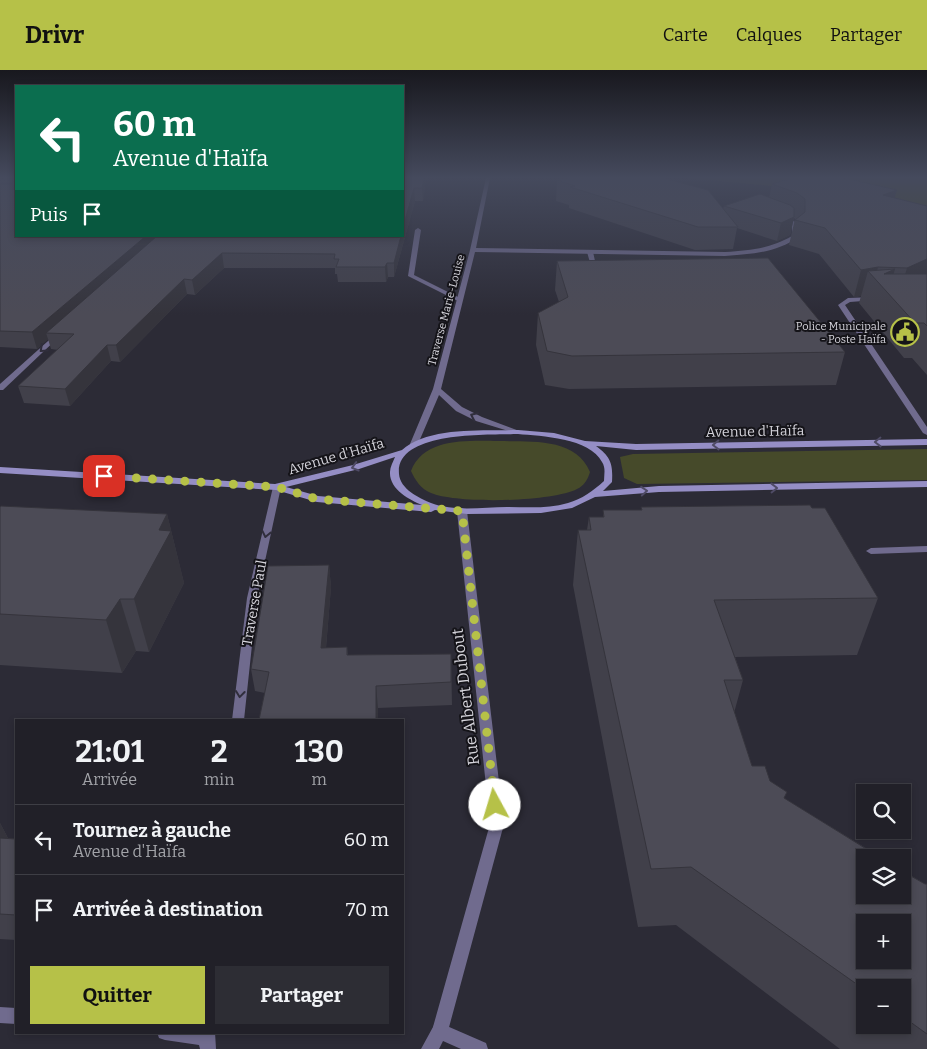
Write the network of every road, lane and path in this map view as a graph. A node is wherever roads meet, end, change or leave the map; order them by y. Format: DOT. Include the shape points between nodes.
graph roads {
  1 [pos="478,224"];
  2 [pos="795,224"];
  3 [pos="418,230"];
  4 [pos="473,250"];
  5 [pos="590,252"];
  6 [pos="598,277"];
  7 [pos="460,300"];
  8 [pos="880,300"];
  9 [pos="64,330"];
  10 [pos="0,388"];
  11 [pos="437,389"];
  12 [pos="518,432"];
  13 [pos="927,433"];
  14 [pos="927,442"];
  15 [pos="583,443"];
  16 [pos="414,444"];
  17 [pos="401,452"];
  18 [pos="0,470"];
  19 [pos="927,484"];
  20 [pos="277,487"];
  21 [pos="595,494"];
  22 [pos="442,509"];
  23 [pos="462,511"];
  24 [pos="927,549"];
  25 [pos="871,551"];
  26 [pos="238,719"];
  27 [pos="0,1015"];
  28 [pos="15,1016"];
  29 [pos="440,1032"];
  30 [pos="176,1034"];
  31 [pos="207,1040"];
  32 [pos="430,1049"];
  33 [pos="480,1049"];
  1 -- 4 [label="street, Traverse Marie-Louise"];
  2 -- 5 [label="street" via="795,237 779,246 759,251 706,254"];
  3 -- 7 [label="street" via="411,276"];
  4 -- 5 [label="street"];
  4 -- 7 [label="street, Traverse Marie-Louise"];
  5 -- 6 [label="street"];
  7 -- 11 [label="street, Traverse Marie-Louise"];
  8 -- 13 [label="street" via="848,300 841,305"];
  9 -- 10 [label="street, one-way"];
  12 -- 11 [label="street, one-way" via="459,409"];
  11 -- 16 [label="street, Traverse Marie-Louise"];
  12 -- 15 [label="street, Avenue d'Haïfa"];
  12 -- 16 [label="street, Avenue d'Haïfa" via="443,436"];
  14 -- 15 [label="street, Avenue d'Haïfa, one-way" via="636,447"];
  15 -- 21 [label="street" via="597,450 607,462 608,482"];
  16 -- 17 [label="street, Avenue d'Haïfa"];
  17 -- 20 [label="street, Avenue d'Haïfa, one-way"];
  17 -- 22 [label="street" via="395,462 398,487 414,498"];
  18 -- 20 [label="street, Avenue d'Haïfa"];
  21 -- 19 [label="street, one-way"];
  20 -- 22 [label="street, Avenue d'Haïfa" via="317,499"];
  20 -- 26 [label="street, Traverse Paul, one-way" via="252,598"];
  21 -- 23 [label="street" via="576,504 553,509"];
  22 -- 23 [label="street"];
  23 -- 29 [label="street, Rue Albert Dubout" via="497,824"];
  24 -- 25 [label="street"];
  27 -- 28 [label="street"];
  29 -- 32 [label="street, Rue Albert Dubout"];
  29 -- 33 [label="street"];
  30 -- 31 [label="street"];
}
